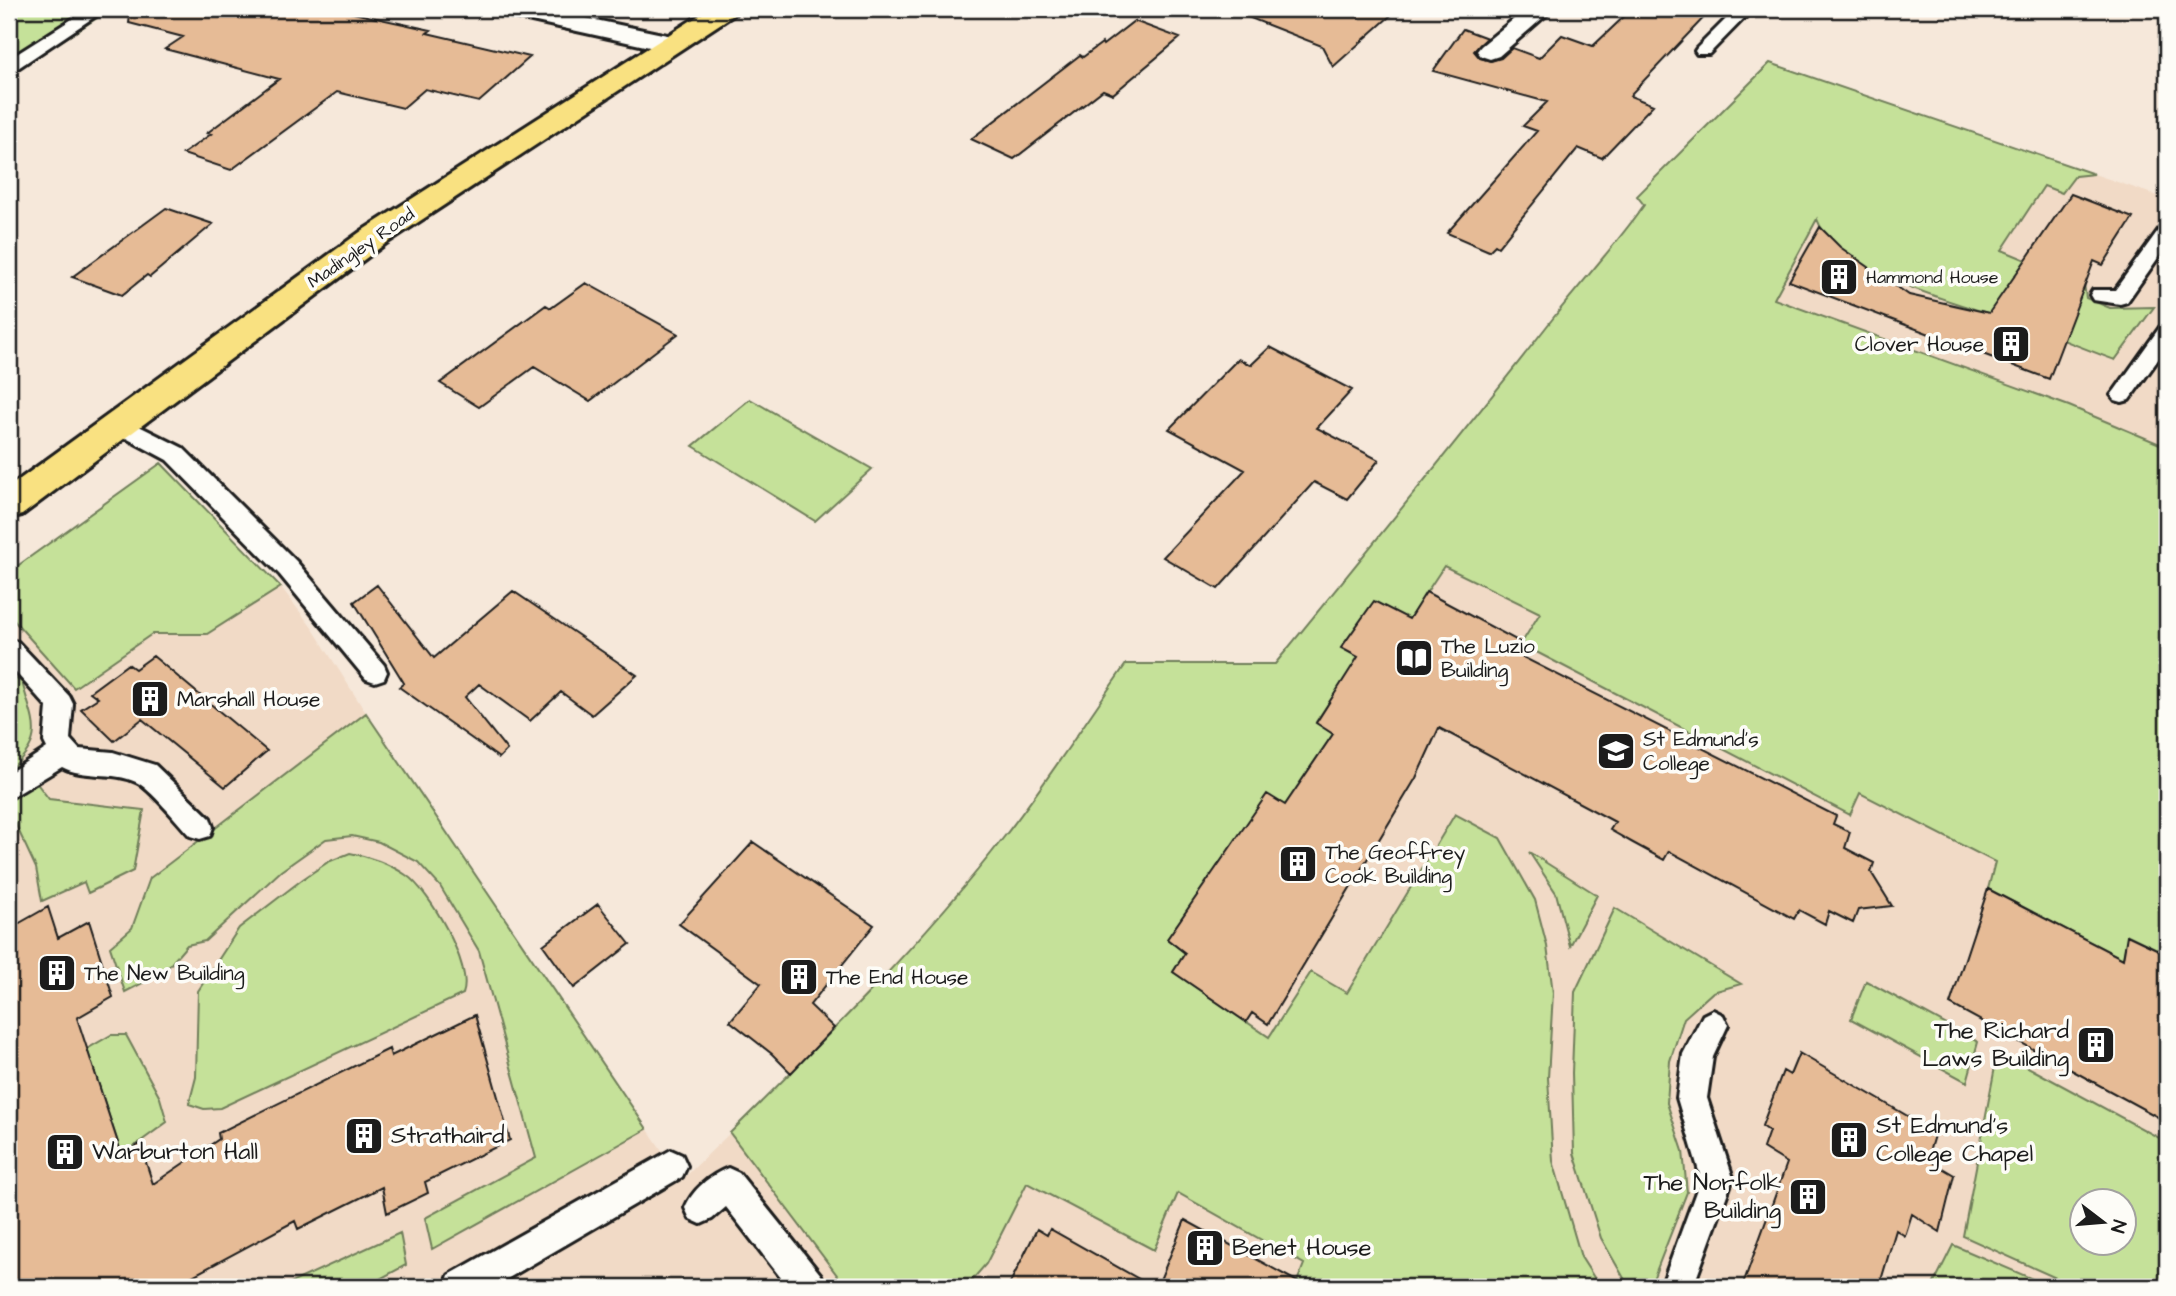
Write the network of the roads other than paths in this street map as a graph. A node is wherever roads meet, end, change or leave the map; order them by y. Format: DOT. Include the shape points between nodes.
graph roads {
  1 [pos="98,9"];
  2 [pos="509,9"];
  3 [pos="726,9"];
  4 [pos="1541,9"];
  5 [pos="1745,9"];
  6 [pos="672,44"];
  7 [pos="1490,51"];
  8 [pos="1703,51"];
  9 [pos="9,66"];
  10 [pos="2167,232"];
  11 [pos="2100,295"];
  12 [pos="2167,332"];
  13 [pos="2122,395"];
  14 [pos="119,424"];
  15 [pos="9,505"];
  16 [pos="9,649"];
  17 [pos="376,672"];
  18 [pos="65,751"];
  19 [pos="9,787"];
  20 [pos="200,827"];
  21 [pos="1713,1025"];
  22 [pos="671,1166"];
  23 [pos="701,1208"];
  24 [pos="461,1287"];
  25 [pos="809,1287"];
  26 [pos="1677,1287"];
  1 -- 9 [label="lane"];
  2 -- 6 [label="street"];
  3 -- 6 [label="main road, Madingley Road"];
  4 -- 7 [label="street"];
  5 -- 8 [label="lane"];
  6 -- 14 [label="main road, Madingley Road" via="374,237"];
  10 -- 11 [label="lane" via="2120,297"];
  12 -- 13 [label="lane"];
  14 -- 15 [label="main road, Madingley Road"];
  14 -- 17 [label="lane" via="176,454 288,568"];
  16 -- 18 [label="lane" via="60,704 57,742"];
  18 -- 19 [label="lane"];
  18 -- 20 [label="lane" via="72,760 146,773"];
  21 -- 26 [label="lane" via="1698,1054 1692,1098 1717,1178"];
  22 -- 24 [label="lane"];
  23 -- 25 [label="lane" via="728,1184"];
}
